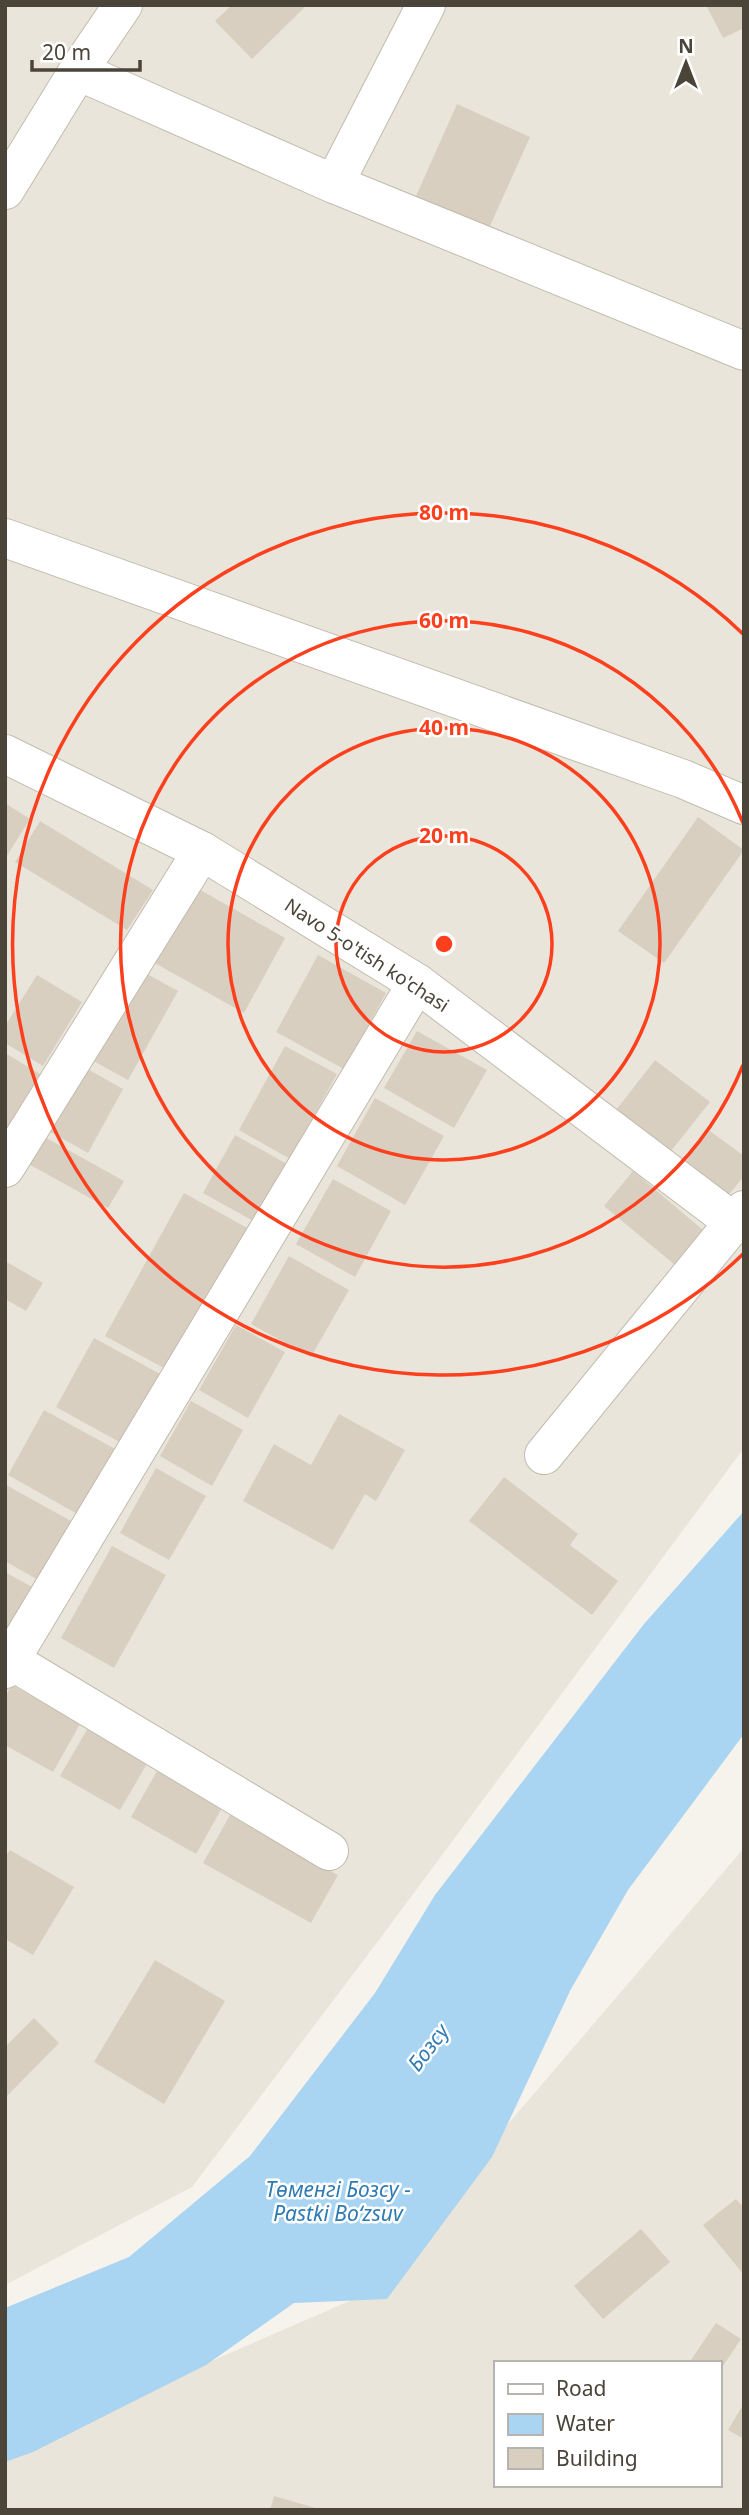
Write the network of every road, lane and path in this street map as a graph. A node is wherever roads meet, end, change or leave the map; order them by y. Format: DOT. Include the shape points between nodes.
graph roads {
  1 [pos="123,5"];
  2 [pos="426,5"];
  3 [pos="78,71"];
  4 [pos="334,184"];
  5 [pos="5,190"];
  6 [pos="744,351"];
  7 [pos="5,538"];
  8 [pos="5,754"];
  9 [pos="744,805"];
  10 [pos="202,852"];
  11 [pos="417,983"];
  12 [pos="5,1168"];
  13 [pos="739,1217"];
  14 [pos="544,1455"];
  15 [pos="8,1665"];
  16 [pos="329,1852"];
  1 -- 3 [label="street"];
  2 -- 4 [label="street"];
  3 -- 4 [label="street"];
  3 -- 5 [label="street"];
  4 -- 6 [label="street"];
  7 -- 9 [label="street" via="670,774"];
  8 -- 10 [label="street, Navo 5-o'tish ko'chasi"];
  10 -- 11 [label="street, Navo 5-o'tish ko'chasi"];
  10 -- 12 [label="street"];
  11 -- 13 [label="street, Navo 5-o'tish ko'chasi"];
  11 -- 15 [label="street"];
  13 -- 14 [label="street"];
  15 -- 16 [label="street"];
}
